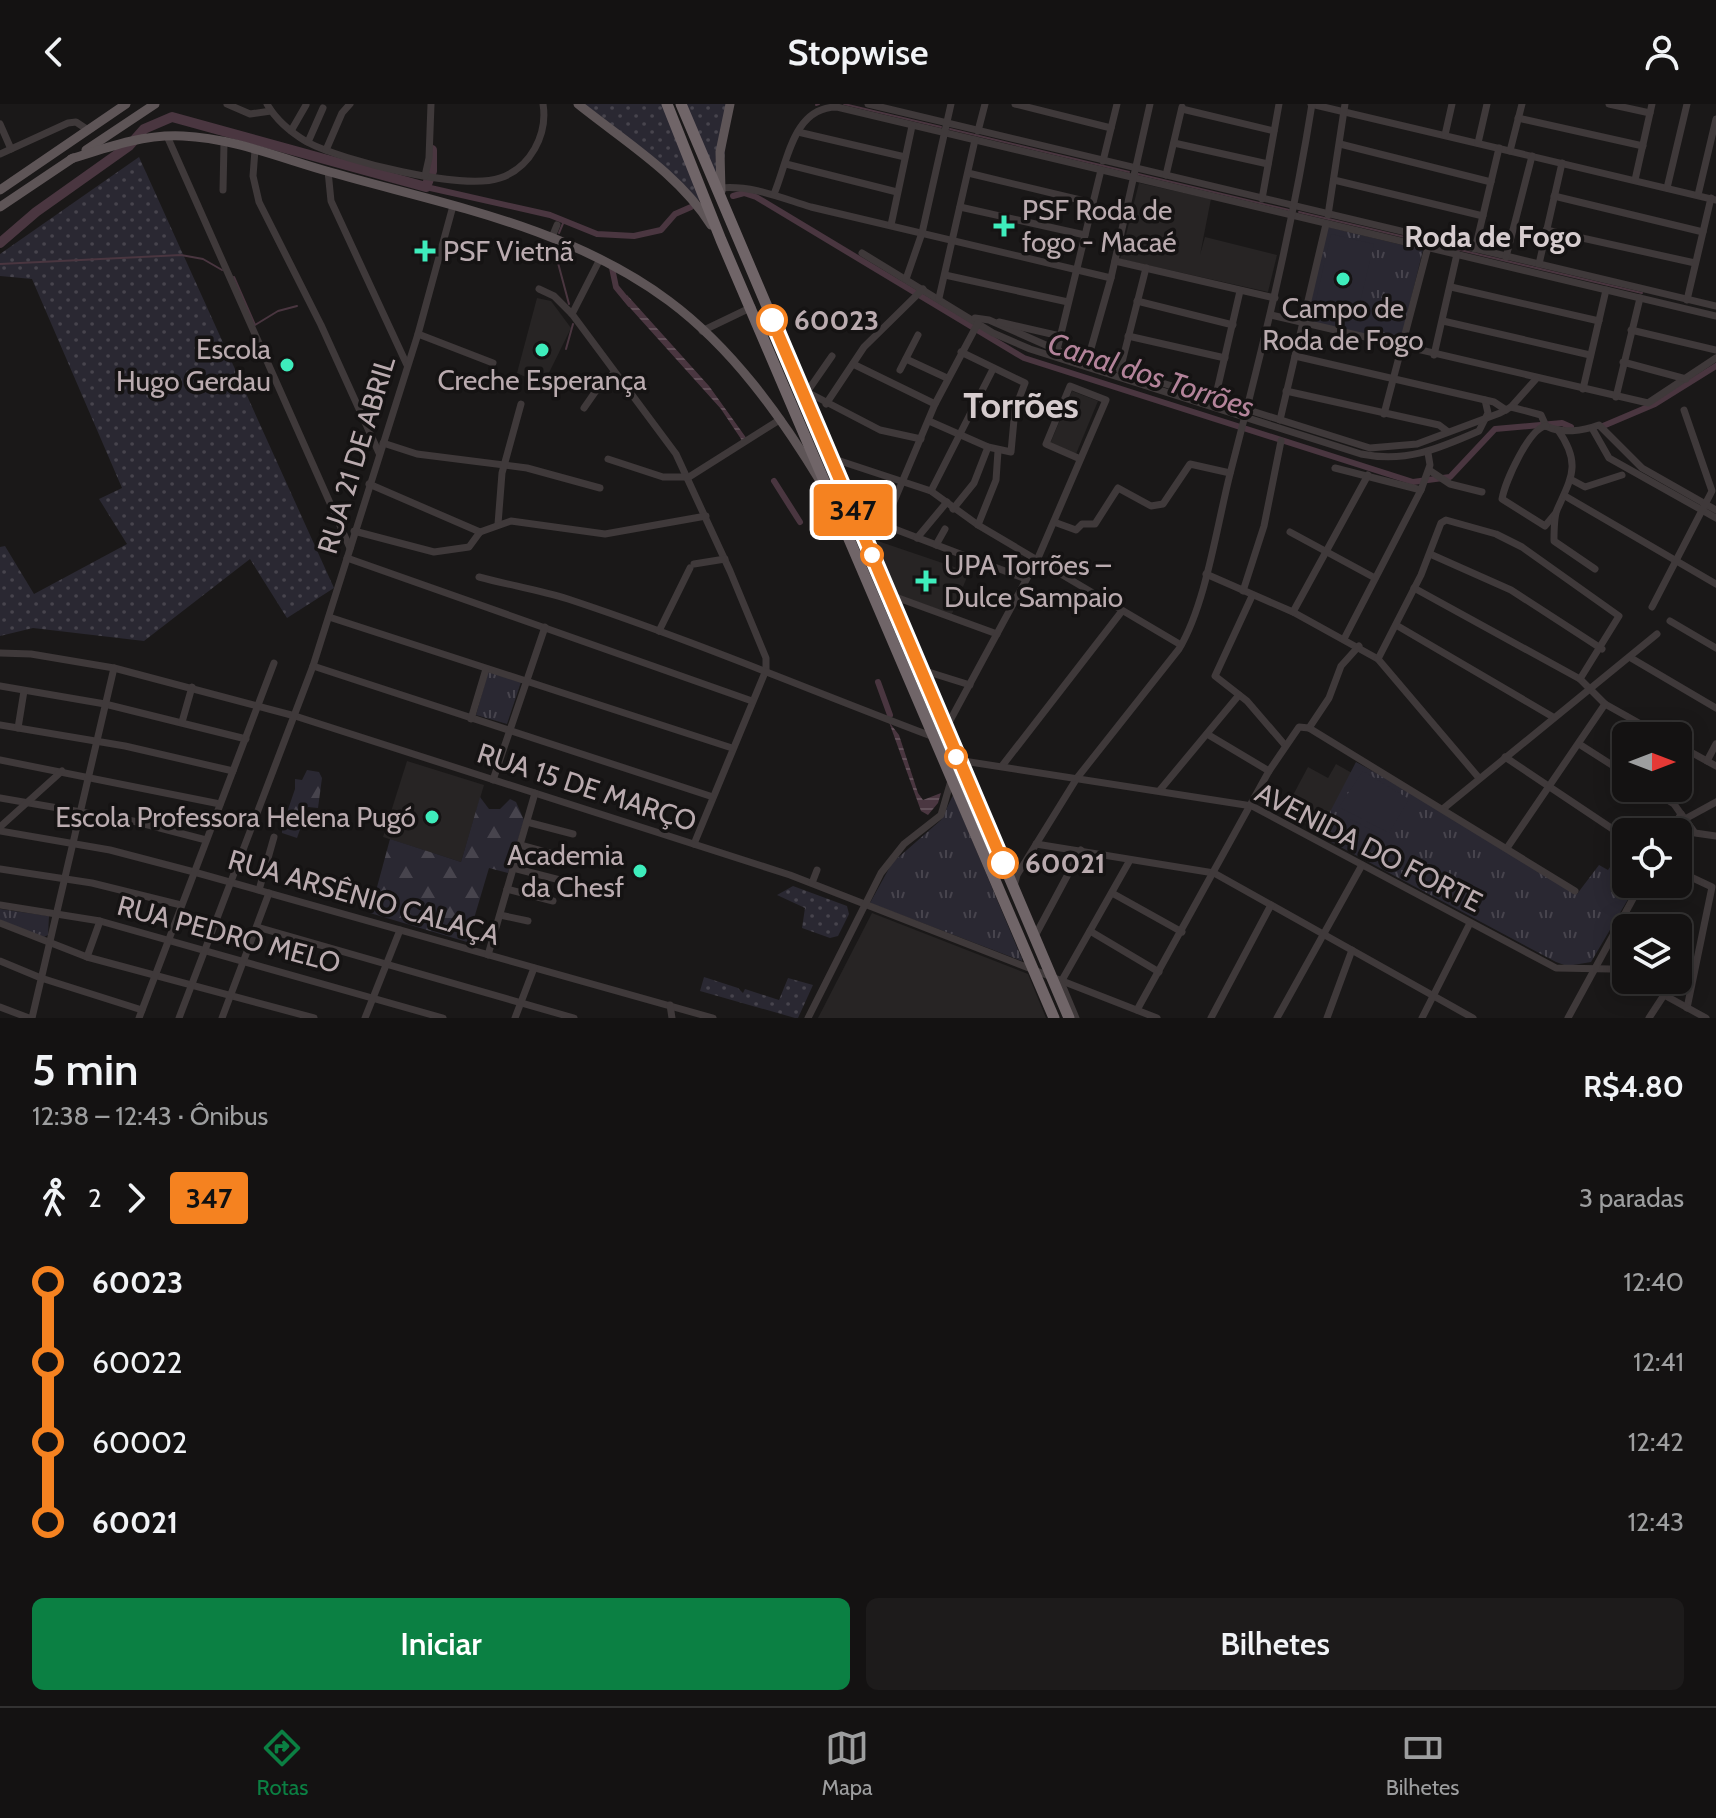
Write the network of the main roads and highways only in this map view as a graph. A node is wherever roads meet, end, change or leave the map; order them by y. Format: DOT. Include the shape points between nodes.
graph roads {
  1 [pos="126,104"];
  2 [pos="155,104"];
  3 [pos="578,104"];
  4 [pos="667,104"];
  5 [pos="681,104"];
  6 [pos="730,104"];
  7 [pos="71,159"];
  8 [pos="0,190"];
  9 [pos="723,206"];
  10 [pos="0,207"];
  11 [pos="721,240"];
  12 [pos="840,515"];
  13 [pos="941,734"];
  14 [pos="1054,1018"];
  15 [pos="1069,1018"];
  1 -- 8 [label="main road"];
  2 -- 7 [label="main road"];
  3 -- 11 [label="main road" via="672,179 696,202"];
  4 -- 11 [label="highway"];
  5 -- 9 [label="highway"];
  6 -- 9 [label="main road" via="721,142"];
  7 -- 10 [label="main road"];
  7 -- 12 [label="main road" via="150,137 224,143 453,206 552,237 600,259 670,302 702,331 781,419"];
  9 -- 13 [label="highway" via="920,669"];
  11 -- 12 [label="highway"];
  12 -- 13 [label="highway"];
  13 -- 14 [label="highway" via="951,775"];
  13 -- 15 [label="highway" via="1057,980"];
}
